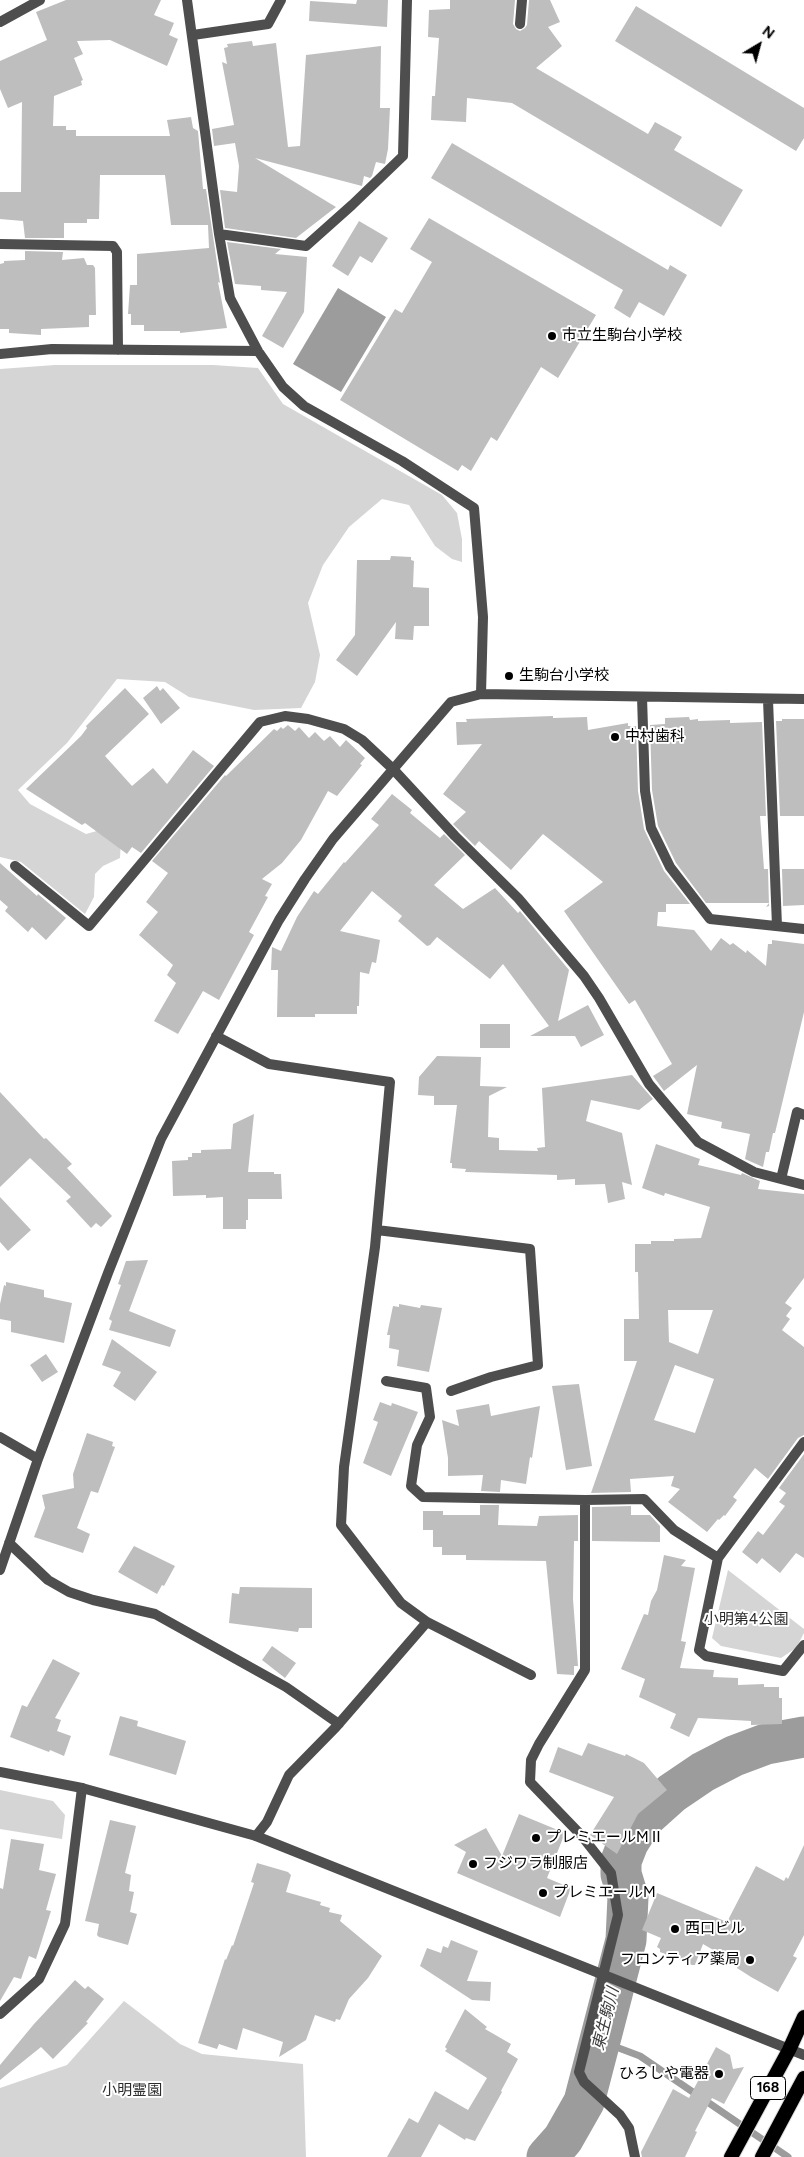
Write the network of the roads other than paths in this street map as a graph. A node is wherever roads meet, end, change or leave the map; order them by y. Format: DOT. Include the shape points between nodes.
graph roads {
  1 [pos="40,0"];
  2 [pos="187,0"];
  3 [pos="281,0"];
  4 [pos="407,0"];
  5 [pos="522,0"];
  6 [pos="0,22"];
  7 [pos="520,24"];
  8 [pos="193,36"];
  9 [pos="219,234"];
  10 [pos="0,244"];
  11 [pos="118,350"];
  12 [pos="258,351"];
  13 [pos="0,354"];
  14 [pos="481,694"];
  15 [pos="642,697"];
  16 [pos="804,699"];
  17 [pos="768,700"];
  18 [pos="393,769"];
  19 [pos="16,866"];
  20 [pos="777,926"];
  21 [pos="804,929"];
  22 [pos="216,1036"];
  23 [pos="804,1115"];
  24 [pos="781,1179"];
  25 [pos="804,1185"];
  26 [pos="377,1230"];
  27 [pos="386,1381"];
  28 [pos="451,1391"];
  29 [pos="0,1437"];
  30 [pos="804,1442"];
  31 [pos="38,1459"];
  32 [pos="585,1500"];
  33 [pos="9,1543"];
  34 [pos="718,1558"];
  35 [pos="0,1570"];
  36 [pos="427,1622"];
  37 [pos="804,1645"];
  38 [pos="531,1675"];
  39 [pos="339,1724"];
  40 [pos="0,1772"];
  41 [pos="82,1788"];
  42 [pos="256,1836"];
  43 [pos="604,1976"];
  44 [pos="0,2014"];
  45 [pos="804,2017"];
  46 [pos="789,2050"];
  47 [pos="804,2055"];
  48 [pos="804,2078"];
  49 [pos="634,2157"];
  50 [pos="731,2157"];
  51 [pos="762,2157"];
  1 -- 6 [label="street"];
  2 -- 8 [label="street"];
  3 -- 8 [label="street" via="268,24"];
  4 -- 9 [label="street" via="403,156 306,246"];
  5 -- 7 [label="street"];
  8 -- 9 [label="street"];
  9 -- 12 [label="street" via="230,298"];
  10 -- 11 [label="street" via="113,246 117,252"];
  11 -- 12 [label="street"];
  11 -- 13 [label="street" via="52,349"];
  12 -- 14 [label="street" via="283,387 304,406 402,460 474,508 482,617"];
  14 -- 15 [label="street"];
  14 -- 18 [label="street" via="451,702"];
  15 -- 17 [label="street"];
  15 -- 20 [label="street" via="645,791 651,828 670,867 710,920"];
  16 -- 17 [label="street"];
  17 -- 20 [label="street"];
  18 -- 19 [label="street" via="362,740 344,729 308,719 274,717 260,722 89,926"];
  18 -- 22 [label="street" via="333,839 305,879 278,920"];
  18 -- 24 [label="street" via="518,898 584,976 649,1084 698,1142 754,1172"];
  20 -- 21 [label="street"];
  22 -- 26 [label="street" via="269,1064 390,1082"];
  22 -- 31 [label="street" via="161,1139"];
  23 -- 24 [label="street" via="797,1112"];
  24 -- 25 [label="street"];
  26 -- 28 [label="street" via="530,1250 538,1365"];
  26 -- 36 [label="street" via="344,1467 342,1525 401,1603"];
  27 -- 32 [label="street" via="426,1388 430,1417 417,1445 411,1486 423,1497"];
  29 -- 31 [label="street"];
  30 -- 34 [label="street"];
  31 -- 33 [label="street"];
  32 -- 34 [label="street" via="644,1499 674,1530"];
  32 -- 43 [label="street" via="585,1670 531,1760 530,1782 581,1835 611,1874 618,1915"];
  33 -- 35 [label="street"];
  33 -- 39 [label="street" via="48,1580 69,1592 155,1614 286,1687"];
  34 -- 37 [label="street" via="699,1650 706,1656 783,1671"];
  36 -- 38 [label="street"];
  36 -- 39 [label="street"];
  39 -- 42 [label="street" via="288,1775 267,1822"];
  40 -- 41 [label="street"];
  41 -- 42 [label="street"];
  41 -- 44 [label="street" via="65,1924 39,1979"];
  42 -- 43 [label="street"];
  43 -- 46 [label="street"];
  43 -- 49 [label="street" via="579,2072 584,2082 620,2115 629,2128"];
  45 -- 46 [label="highway, 168"];
  46 -- 47 [label="street"];
  46 -- 50 [label="highway, 168"];
  48 -- 51 [label="highway, 168"];
}
